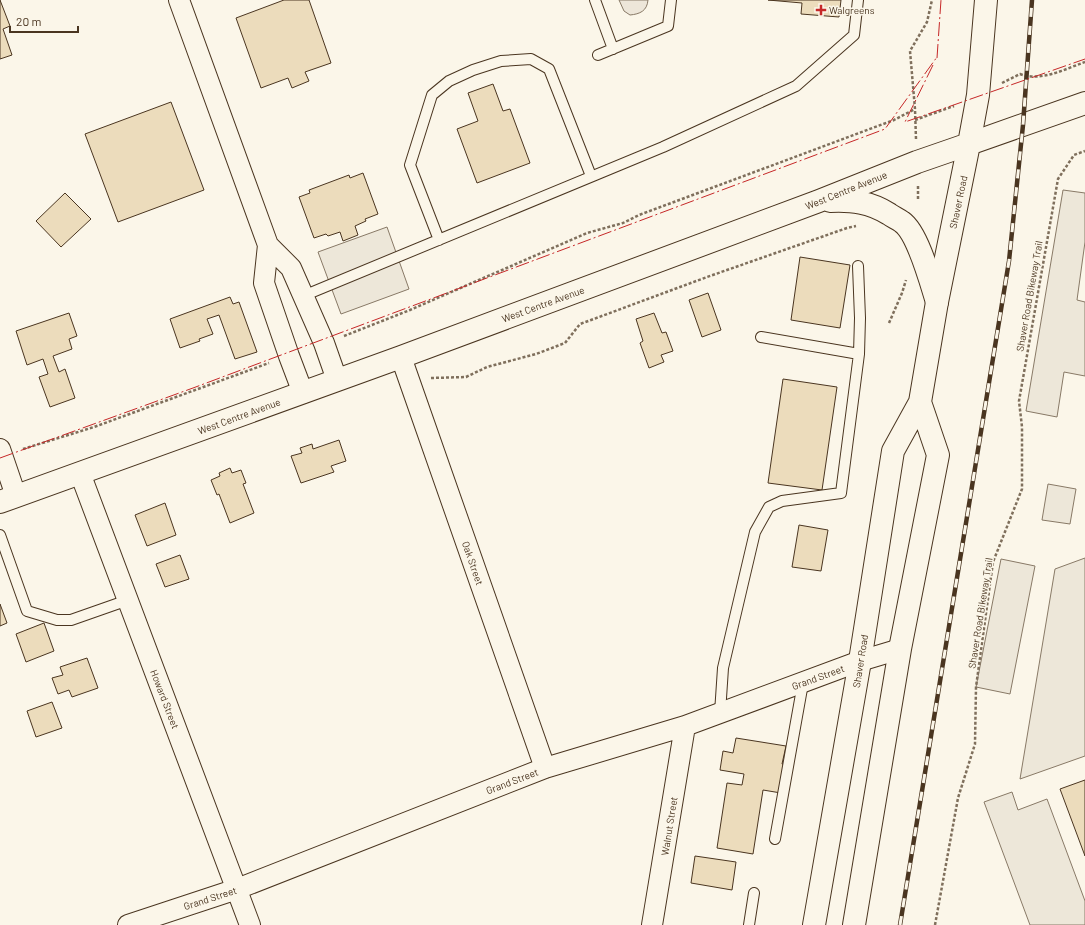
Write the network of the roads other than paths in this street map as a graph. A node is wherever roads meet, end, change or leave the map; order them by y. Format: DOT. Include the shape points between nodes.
graph roads {
  1 [pos="179,0"];
  2 [pos="595,0"];
  3 [pos="670,0"];
  4 [pos="858,0"];
  5 [pos="986,0"];
  6 [pos="613,49"];
  7 [pos="598,55"];
  8 [pos="1085,103"];
  9 [pos="969,144"];
  10 [pos="592,176"];
  11 [pos="819,201"];
  12 [pos="439,240"];
  13 [pos="268,245"];
  14 [pos="858,266"];
  15 [pos="303,296"];
  16 [pos="937,302"];
  17 [pos="762,337"];
  18 [pos="859,354"];
  19 [pos="401,357"];
  20 [pos="337,380"];
  21 [pos="303,392"];
  22 [pos="920,402"];
  23 [pos="1,452"];
  24 [pos="80,473"];
  25 [pos="8,499"];
  26 [pos="0,535"];
  27 [pos="128,600"];
  28 [pos="900,649"];
  29 [pos="860,662"];
  30 [pos="803,682"];
  31 [pos="720,713"];
  32 [pos="685,726"];
  33 [pos="545,768"];
  34 [pos="775,839"];
  35 [pos="237,889"];
  36 [pos="754,893"];
  37 [pos="128,925"];
  38 [pos="250,925"];
  39 [pos="652,925"];
  40 [pos="748,925"];
  41 [pos="814,925"];
  42 [pos="854,925"];
  1 -- 13 [label="street"];
  2 -- 6 [label="lane"];
  3 -- 6 [label="lane" via="668,26"];
  4 -- 10 [label="lane" via="854,35 796,86"];
  5 -- 9 [label="main road, Shaver Road" via="978,95"];
  6 -- 7 [label="lane"];
  8 -- 9 [label="main road, West Centre Avenue"];
  9 -- 11 [label="main road, West Centre Avenue"];
  9 -- 16 [label="main road, Shaver Road"];
  10 -- 12 [label="lane"];
  10 -- 12 [label="lane" via="549,69 531,59 501,61 473,70 449,81 432,95 410,165"];
  11 -- 16 [label="main road" via="850,200 865,203 903,222 913,236 924,261"];
  11 -- 19 [label="main road, West Centre Avenue"];
  12 -- 15 [label="lane"];
  13 -- 15 [label="street" via="292,268"];
  13 -- 21 [label="street" via="264,283"];
  14 -- 18 [label="lane"];
  15 -- 20 [label="street"];
  16 -- 22 [label="main road, Shaver Road"];
  17 -- 18 [label="lane"];
  18 -- 31 [label="lane" via="841,493 782,501 769,506 754,532 723,668"];
  19 -- 20 [label="main road, West Centre Avenue"];
  19 -- 33 [label="street, Oak Street"];
  20 -- 21 [label="main road, West Centre Avenue"];
  21 -- 24 [label="main road, West Centre Avenue"];
  22 -- 28 [label="main road, Shaver Road" via="938,455"];
  22 -- 29 [label="main road, Shaver Road" via="893,450"];
  23 -- 25 [label="street"];
  24 -- 25 [label="main road, West Centre Avenue"];
  24 -- 27 [label="street, Howard Street"];
  26 -- 27 [label="lane" via="27,611 57,620 71,620"];
  27 -- 35 [label="street, Howard Street"];
  28 -- 29 [label="street, Grand Street"];
  28 -- 42 [label="main road, Shaver Road"];
  29 -- 30 [label="street, Grand Street"];
  29 -- 41 [label="main road, Shaver Road"];
  30 -- 31 [label="street, Grand Street"];
  30 -- 34 [label="lane"];
  31 -- 32 [label="street, Grand Street"];
  32 -- 33 [label="street, Grand Street"];
  32 -- 39 [label="street, Walnut Street"];
  33 -- 35 [label="street, Grand Street"];
  35 -- 37 [label="street, Grand Street"];
  35 -- 38 [label="street, Howard Street"];
  36 -- 40 [label="lane"];
}
